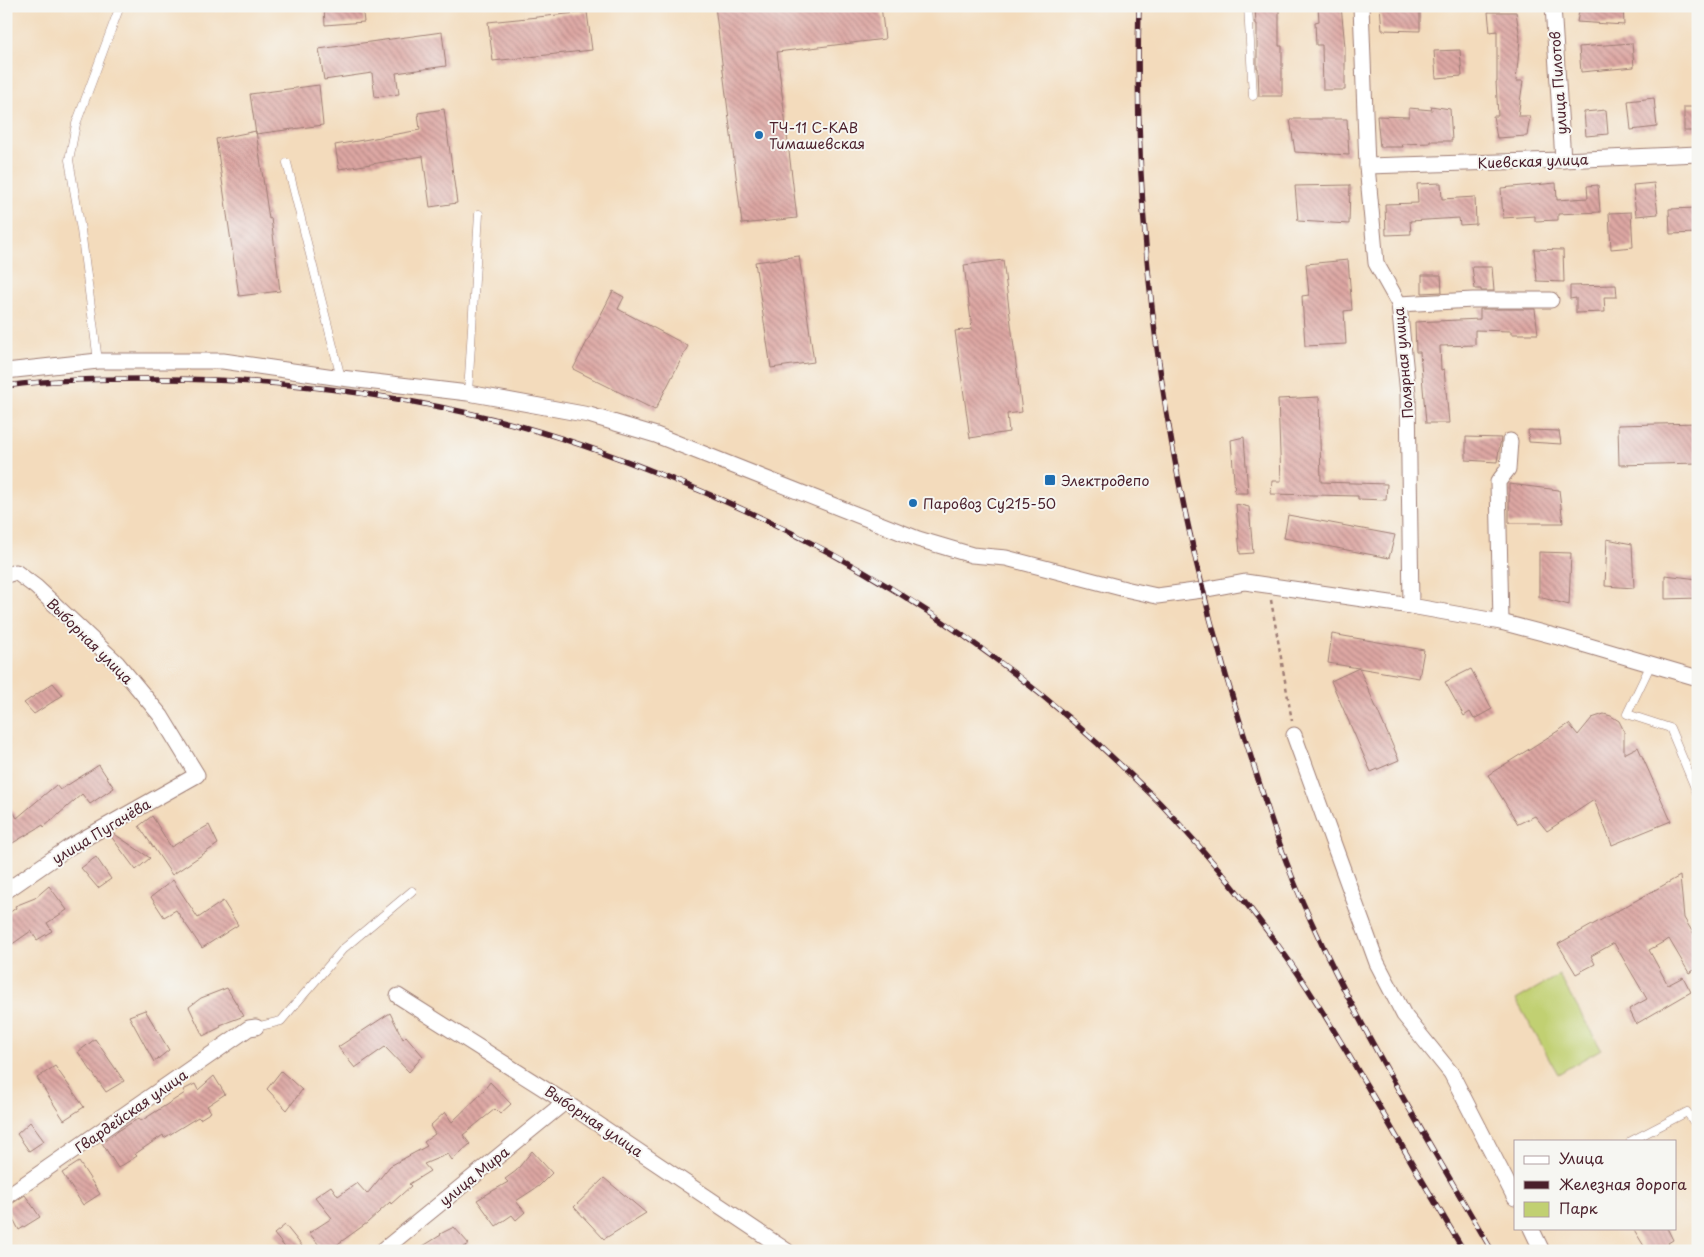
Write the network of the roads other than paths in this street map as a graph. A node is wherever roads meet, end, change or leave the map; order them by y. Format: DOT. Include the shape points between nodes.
graph roads {
  1 [pos="120,6"];
  2 [pos="1248,6"];
  3 [pos="1361,6"];
  4 [pos="1553,6"];
  5 [pos="1253,96"];
  6 [pos="1698,154"];
  7 [pos="1563,160"];
  8 [pos="287,163"];
  9 [pos="1367,166"];
  10 [pos="479,214"];
  11 [pos="1551,300"];
  12 [pos="1399,304"];
  13 [pos="98,361"];
  14 [pos="6,370"];
  15 [pos="341,378"];
  16 [pos="468,393"];
  17 [pos="1510,441"];
  18 [pos="6,575"];
  19 [pos="1411,606"];
  20 [pos="1501,622"];
  21 [pos="1651,664"];
  22 [pos="1698,678"];
  23 [pos="1294,734"];
  24 [pos="198,775"];
  25 [pos="1698,795"];
  26 [pos="6,891"];
  27 [pos="412,891"];
  28 [pos="398,996"];
  29 [pos="256,1027"];
  30 [pos="565,1102"];
  31 [pos="1698,1128"];
  32 [pos="1633,1140"];
  33 [pos="1514,1196"];
  34 [pos="6,1197"];
  35 [pos="1531,1230"];
  36 [pos="382,1251"];
  37 [pos="787,1251"];
  38 [pos="1542,1251"];
  1 -- 13 [label="lane" via="76,124 69,160"];
  2 -- 5 [label="lane"];
  3 -- 9 [label="street, Полярная улица"];
  4 -- 7 [label="street, улица Пилотов"];
  6 -- 7 [label="street, Киевская улица"];
  7 -- 9 [label="street, Киевская улица"];
  8 -- 15 [label="lane"];
  9 -- 12 [label="street, Полярная улица" via="1376,263"];
  10 -- 16 [label="lane"];
  11 -- 12 [label="street"];
  12 -- 19 [label="street, Полярная улица" via="1408,394"];
  13 -- 14 [label="street"];
  13 -- 15 [label="street" via="223,361"];
  15 -- 16 [label="street"];
  16 -- 19 [label="street" via="589,415 656,434 918,539 972,555 1006,558 1157,596 1245,582"];
  17 -- 20 [label="street" via="1508,469 1498,482"];
  18 -- 24 [label="street, Выборная улица" via="16,572 36,587 117,663 161,716"];
  19 -- 20 [label="street"];
  20 -- 21 [label="street"];
  21 -- 22 [label="street"];
  21 -- 25 [label="lane" via="1627,714 1670,728"];
  23 -- 33 [label="street" via="1377,963 1404,1015 1451,1073"];
  24 -- 26 [label="street, улица Пугачёва" via="71,846"];
  27 -- 29 [label="lane" via="344,949 281,1021"];
  28 -- 30 [label="street, Выборная улица"];
  29 -- 34 [label="street, Гвардейская улица" via="249,1028"];
  30 -- 36 [label="street, улица Мира"];
  30 -- 37 [label="street, Выборная улица"];
  31 -- 32 [label="lane" via="1687,1112"];
  35 -- 38 [label="street"];
}
